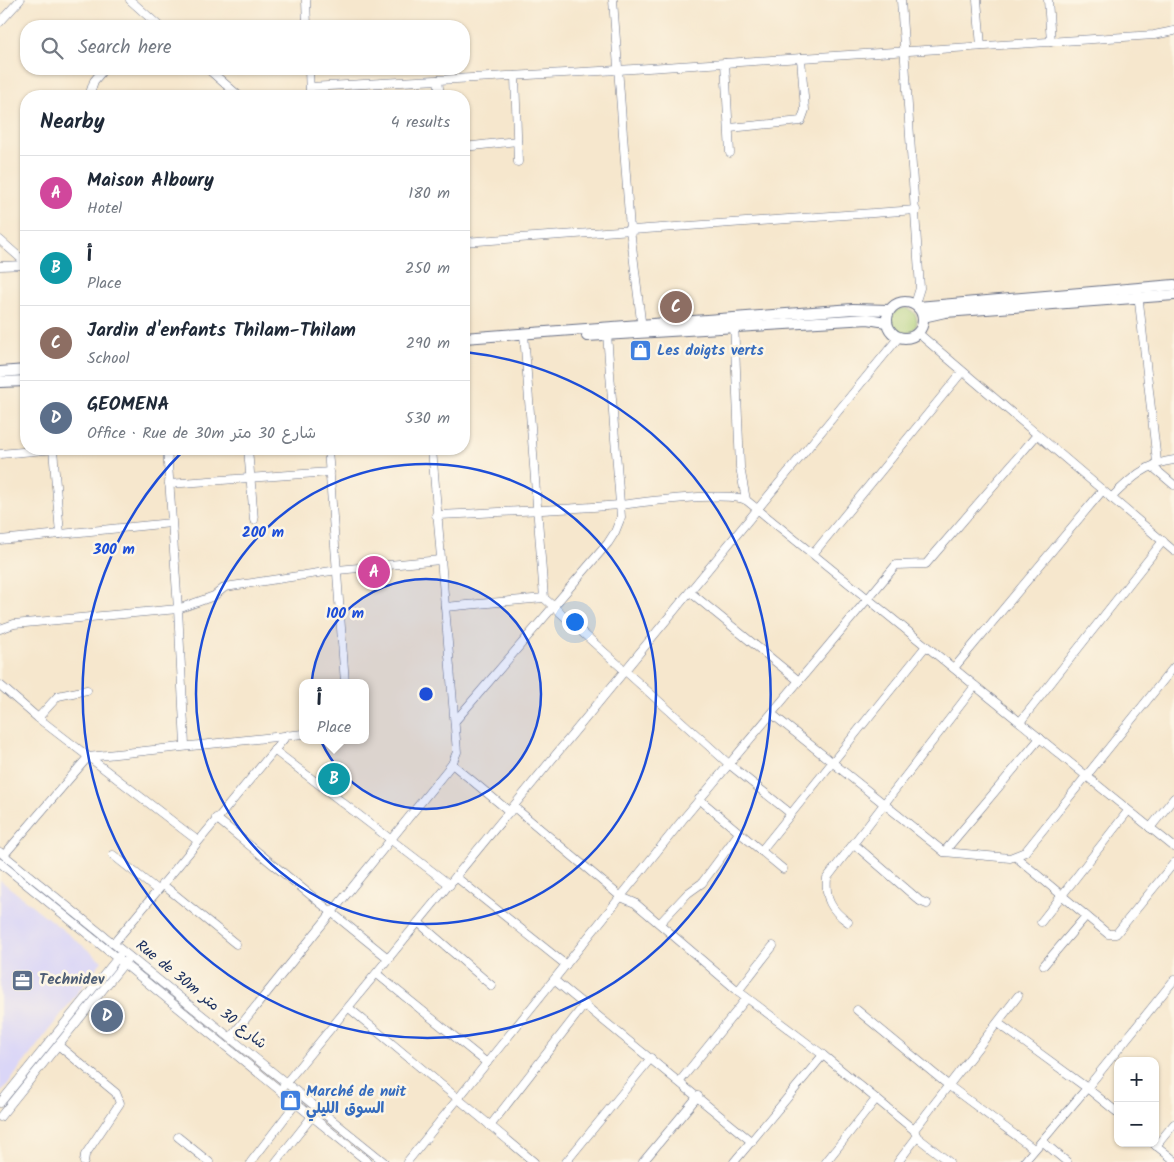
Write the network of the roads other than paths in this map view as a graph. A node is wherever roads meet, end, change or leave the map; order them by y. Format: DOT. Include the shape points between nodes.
graph roads {
  1 [pos="20,0"];
  2 [pos="130,0"];
  3 [pos="306,0"];
  4 [pos="613,0"];
  5 [pos="901,0"];
  6 [pos="978,0"];
  7 [pos="1048,0"];
  8 [pos="152,20"];
  9 [pos="307,20"];
  10 [pos="0,22"];
  11 [pos="1174,31"];
  12 [pos="1051,42"];
  13 [pos="981,46"];
  14 [pos="904,51"];
  15 [pos="801,58"];
  16 [pos="725,63"];
  17 [pos="618,70"];
  18 [pos="99,75"];
  19 [pos="215,75"];
  20 [pos="309,75"];
  21 [pos="515,76"];
  22 [pos="438,80"];
  23 [pos="310,87"];
  24 [pos="91,90"];
  25 [pos="232,90"];
  26 [pos="439,90"];
  27 [pos="730,128"];
  28 [pos="517,141"];
  29 [pos="470,146"];
  30 [pos="730,153"];
  31 [pos="518,162"];
  32 [pos="916,210"];
  33 [pos="630,229"];
  34 [pos="0,240"];
  35 [pos="470,242"];
  36 [pos="20,258"];
  37 [pos="20,264"];
  38 [pos="0,266"];
  39 [pos="1174,286"];
  40 [pos="1138,293"];
  41 [pos="1174,295"];
  42 [pos="1006,303"];
  43 [pos="916,306"];
  44 [pos="889,310"];
  45 [pos="923,317"];
  46 [pos="886,322"];
  47 [pos="734,323"];
  48 [pos="642,328"];
  49 [pos="918,333"];
  50 [pos="608,334"];
  51 [pos="524,337"];
  52 [pos="899,337"];
  53 [pos="470,338"];
  54 [pos="470,344"];
  55 [pos="20,370"];
  56 [pos="0,372"];
  57 [pos="962,372"];
  58 [pos="20,381"];
  59 [pos="0,382"];
  60 [pos="1036,436"];
  61 [pos="20,452"];
  62 [pos="0,454"];
  63 [pos="55,455"];
  64 [pos="167,455"];
  65 [pos="248,455"];
  66 [pos="329,455"];
  67 [pos="432,455"];
  68 [pos="1174,460"];
  69 [pos="1157,462"];
  70 [pos="330,472"];
  71 [pos="250,476"];
  72 [pos="169,484"];
  73 [pos="1174,485"];
  74 [pos="1102,491"];
  75 [pos="1111,498"];
  76 [pos="746,500"];
  77 [pos="620,505"];
  78 [pos="757,509"];
  79 [pos="536,510"];
  80 [pos="436,515"];
  81 [pos="254,520"];
  82 [pos="171,523"];
  83 [pos="60,534"];
  84 [pos="0,540"];
  85 [pos="1163,541"];
  86 [pos="1174,551"];
  87 [pos="813,554"];
  88 [pos="440,560"];
  89 [pos="338,570"];
  90 [pos="690,592"];
  91 [pos="544,598"];
  92 [pos="867,599"];
  93 [pos="445,607"];
  94 [pos="554,607"];
  95 [pos="178,609"];
  96 [pos="0,629"];
  97 [pos="926,646"];
  98 [pos="1174,667"];
  99 [pos="954,668"];
  100 [pos="625,671"];
  101 [pos="345,679"];
  102 [pos="798,681"];
  103 [pos="0,685"];
  104 [pos="975,686"];
  105 [pos="87,690"];
  106 [pos="772,714"];
  107 [pos="38,718"];
  108 [pos="456,720"];
  109 [pos="1020,722"];
  110 [pos="299,734"];
  111 [pos="287,735"];
  112 [pos="1040,738"];
  113 [pos="185,745"];
  114 [pos="274,750"];
  115 [pos="88,757"];
  116 [pos="830,763"];
  117 [pos="452,764"];
  118 [pos="730,765"];
  119 [pos="1087,776"];
  120 [pos="1174,798"];
  121 [pos="699,799"];
  122 [pos="883,805"];
  123 [pos="512,809"];
  124 [pos="1128,811"];
  125 [pos="790,813"];
  126 [pos="216,818"];
  127 [pos="1150,828"];
  128 [pos="739,833"];
  129 [pos="391,839"];
  130 [pos="198,841"];
  131 [pos="854,844"];
  132 [pos="1174,847"];
  133 [pos="761,851"];
  134 [pos="944,852"];
  135 [pos="2,854"];
  136 [pos="113,855"];
  137 [pos="1016,857"];
  138 [pos="1174,863"];
  139 [pos="0,864"];
  140 [pos="783,869"];
  141 [pos="456,878"];
  142 [pos="450,885"];
  143 [pos="159,887"];
  144 [pos="1061,896"];
  145 [pos="621,897"];
  146 [pos="927,904"];
  147 [pos="331,912"];
  148 [pos="1086,916"];
  149 [pos="848,922"];
  150 [pos="1042,922"];
  151 [pos="419,923"];
  152 [pos="660,923"];
  153 [pos="114,943"];
  154 [pos="236,944"];
  155 [pos="773,946"];
  156 [pos="123,950"];
  157 [pos="130,956"];
  158 [pos="117,958"];
  159 [pos="389,959"];
  160 [pos="124,964"];
  161 [pos="566,965"];
  162 [pos="1044,965"];
  163 [pos="376,974"];
  164 [pos="554,980"];
  165 [pos="1174,980"];
  166 [pos="492,986"];
  167 [pos="738,991"];
  168 [pos="1018,996"];
  169 [pos="747,998"];
  170 [pos="585,1004"];
  171 [pos="349,1008"];
  172 [pos="857,1010"];
  173 [pos="998,1023"];
  174 [pos="231,1037"];
  175 [pos="58,1045"];
  176 [pos="823,1055"];
  177 [pos="652,1058"];
  178 [pos="487,1063"];
  179 [pos="680,1081"];
  180 [pos="287,1082"];
  181 [pos="948,1084"];
  182 [pos="1087,1088"];
  183 [pos="281,1089"];
  184 [pos="698,1096"];
  185 [pos="876,1099"];
  186 [pos="458,1100"];
  187 [pos="296,1102"];
  188 [pos="0,1103"];
  189 [pos="319,1109"];
  190 [pos="1114,1110"];
  191 [pos="312,1116"];
  192 [pos="0,1117"];
  193 [pos="1174,1124"];
  194 [pos="490,1126"];
  195 [pos="916,1133"];
  196 [pos="178,1137"];
  197 [pos="1159,1140"];
  198 [pos="1042,1141"];
  199 [pos="752,1142"];
  200 [pos="1159,1147"];
  201 [pos="1034,1149"];
  202 [pos="1174,1160"];
  203 [pos="84,1162"];
  204 [pos="209,1162"];
  205 [pos="251,1162"];
  206 [pos="276,1162"];
  207 [pos="368,1162"];
  208 [pos="384,1162"];
  209 [pos="407,1162"];
  210 [pos="534,1162"];
  211 [pos="566,1162"];
  212 [pos="643,1162"];
  213 [pos="734,1162"];
  214 [pos="826,1162"];
  215 [pos="898,1162"];
  216 [pos="949,1162"];
  217 [pos="1024,1162"];
  218 [pos="1067,1162"];
  1 -- 10 [label="street"];
  2 -- 8 [label="street"];
  3 -- 9 [label="street"];
  4 -- 17 [label="street"];
  5 -- 14 [label="street"];
  6 -- 13 [label="street"];
  7 -- 12 [label="street"];
  11 -- 12 [label="street"];
  12 -- 13 [label="street"];
  13 -- 14 [label="street"];
  14 -- 15 [label="street"];
  14 -- 32 [label="street"];
  15 -- 16 [label="street"];
  15 -- 27 [label="street" via="804,119"];
  16 -- 17 [label="street"];
  16 -- 27 [label="street"];
  17 -- 21 [label="street"];
  17 -- 33 [label="street"];
  18 -- 24 [label="street"];
  19 -- 25 [label="street"];
  20 -- 23 [label="street"];
  21 -- 22 [label="street"];
  21 -- 28 [label="street"];
  22 -- 23 [label="street"];
  22 -- 26 [label="street"];
  27 -- 30 [label="street"];
  28 -- 29 [label="street"];
  28 -- 31 [label="street"];
  32 -- 33 [label="street"];
  32 -- 43 [label="street" via="920,288"];
  33 -- 35 [label="street"];
  33 -- 48 [label="street"];
  34 -- 36 [label="street"];
  37 -- 38 [label="street"];
  39 -- 40 [label="main road"];
  40 -- 41 [label="main road"];
  40 -- 42 [label="main road"];
  40 -- 69 [label="street"];
  42 -- 43 [label="main road"];
  42 -- 45 [label="main road"];
  43 -- 44 [label="main road" via="904,301"];
  43 -- 45 [label="main road"];
  44 -- 46 [label="main road"];
  44 -- 47 [label="main road" via="853,309"];
  45 -- 49 [label="main road"];
  46 -- 47 [label="main road" via="868,319"];
  46 -- 52 [label="main road" via="890,332"];
  47 -- 48 [label="main road"];
  47 -- 76 [label="street" via="740,467"];
  48 -- 50 [label="main road"];
  48 -- 51 [label="main road"];
  49 -- 52 [label="main road" via="909,338"];
  49 -- 57 [label="street"];
  50 -- 51 [label="main road"];
  50 -- 77 [label="street"];
  51 -- 53 [label="main road"];
  51 -- 54 [label="main road"];
  51 -- 79 [label="street"];
  52 -- 78 [label="street"];
  55 -- 56 [label="main road"];
  57 -- 60 [label="street"];
  57 -- 87 [label="street"];
  58 -- 59 [label="main road"];
  60 -- 74 [label="street"];
  60 -- 92 [label="street" via="926,564 898,564"];
  61 -- 62 [label="street"];
  63 -- 83 [label="street"];
  64 -- 72 [label="street"];
  65 -- 71 [label="street"];
  66 -- 70 [label="street"];
  67 -- 80 [label="street"];
  68 -- 69 [label="street"];
  69 -- 73 [label="street" via="1154,468"];
  69 -- 75 [label="street"];
  70 -- 71 [label="street"];
  70 -- 89 [label="street"];
  71 -- 72 [label="street"];
  71 -- 81 [label="street"];
  72 -- 82 [label="street"];
  74 -- 75 [label="street"];
  74 -- 99 [label="street"];
  75 -- 85 [label="street"];
  76 -- 77 [label="street" via="736,497 703,498"];
  76 -- 78 [label="street"];
  77 -- 79 [label="street"];
  77 -- 94 [label="street" via="615,532"];
  78 -- 87 [label="street"];
  78 -- 90 [label="street"];
  79 -- 80 [label="street"];
  79 -- 91 [label="street"];
  80 -- 88 [label="street"];
  82 -- 83 [label="street"];
  82 -- 95 [label="street"];
  83 -- 84 [label="street"];
  85 -- 86 [label="street"];
  85 -- 109 [label="street"];
  87 -- 92 [label="street"];
  88 -- 89 [label="street"];
  88 -- 93 [label="street"];
  89 -- 95 [label="street" via="225,587 214,596"];
  89 -- 101 [label="street"];
  90 -- 100 [label="street"];
  90 -- 102 [label="street"];
  91 -- 93 [label="street"];
  91 -- 94 [label="street"];
  92 -- 97 [label="street"];
  92 -- 102 [label="street"];
  93 -- 108 [label="street"];
  94 -- 100 [label="street"];
  94 -- 108 [label="street"];
  95 -- 96 [label="street" via="14,624"];
  95 -- 113 [label="street"];
  97 -- 99 [label="street"];
  97 -- 116 [label="street"];
  98 -- 119 [label="street"];
  99 -- 104 [label="street"];
  100 -- 118 [label="street"];
  100 -- 123 [label="street"];
  102 -- 106 [label="street"];
  103 -- 107 [label="street"];
  104 -- 109 [label="street"];
  104 -- 122 [label="street"];
  105 -- 107 [label="street" via="58,696"];
  106 -- 116 [label="street"];
  106 -- 118 [label="street"];
  107 -- 115 [label="street"];
  108 -- 117 [label="street" via="457,752"];
  109 -- 112 [label="street"];
  110 -- 111 [label="street"];
  111 -- 113 [label="street"];
  111 -- 114 [label="street"];
  112 -- 119 [label="street"];
  112 -- 134 [label="street"];
  113 -- 115 [label="street"];
  114 -- 126 [label="street"];
  114 -- 129 [label="street"];
  115 -- 130 [label="street"];
  115 -- 135 [label="street"];
  116 -- 122 [label="street"];
  116 -- 125 [label="street"];
  117 -- 123 [label="street"];
  117 -- 129 [label="street"];
  118 -- 121 [label="street"];
  118 -- 125 [label="street"];
  119 -- 124 [label="street"];
  119 -- 137 [label="street" via="1025,852"];
  120 -- 127 [label="street"];
  121 -- 128 [label="street"];
  121 -- 145 [label="street"];
  122 -- 131 [label="street"];
  122 -- 134 [label="street"];
  123 -- 141 [label="street"];
  123 -- 145 [label="street"];
  124 -- 127 [label="street"];
  124 -- 144 [label="street"];
  125 -- 133 [label="street"];
  126 -- 130 [label="street"];
  126 -- 147 [label="street"];
  127 -- 132 [label="street"];
  128 -- 133 [label="street"];
  128 -- 152 [label="street" via="702,883"];
  129 -- 142 [label="street"];
  129 -- 147 [label="street"];
  130 -- 143 [label="street"];
  131 -- 146 [label="street"];
  131 -- 149 [label="street" via="827,878 826,885 830,907"];
  133 -- 140 [label="street"];
  134 -- 137 [label="street"];
  135 -- 153 [label="street, Rue de 30m شارع 30 متر"];
  136 -- 143 [label="street"];
  137 -- 144 [label="street"];
  138 -- 148 [label="street" via="1116,934 1108,934"];
  139 -- 158 [label="street, Rue de 30m شارع 30 متر"];
  141 -- 142 [label="street"];
  141 -- 161 [label="street"];
  142 -- 151 [label="street"];
  143 -- 153 [label="street"];
  143 -- 154 [label="street"];
  144 -- 148 [label="street"];
  144 -- 150 [label="street"];
  145 -- 152 [label="street" via="635,903"];
  145 -- 161 [label="street"];
  147 -- 159 [label="street"];
  147 -- 174 [label="street"];
  148 -- 162 [label="street"];
  151 -- 159 [label="street"];
  151 -- 166 [label="street"];
  152 -- 167 [label="street"];
  153 -- 156 [label="street, Rue de 30m شارع 30 متر"];
  155 -- 167 [label="street"];
  156 -- 157 [label="street, Rue de 30m شارع 30 متر"];
  156 -- 158 [label="street"];
  157 -- 160 [label="street"];
  157 -- 174 [label="street, Rue de 30m شارع 30 متر"];
  158 -- 160 [label="street, Rue de 30m شارع 30 متر"];
  158 -- 188 [label="street"];
  159 -- 163 [label="street"];
  160 -- 175 [label="street"];
  160 -- 183 [label="street, Rue de 30m شارع 30 متر"];
  161 -- 164 [label="street"];
  163 -- 171 [label="street"];
  163 -- 178 [label="street"];
  164 -- 170 [label="street"];
  164 -- 178 [label="street"];
  165 -- 182 [label="street"];
  167 -- 169 [label="street"];
  168 -- 173 [label="street"];
  169 -- 176 [label="street"];
  169 -- 179 [label="street"];
  170 -- 177 [label="street"];
  170 -- 194 [label="street"];
  171 -- 180 [label="street"];
  171 -- 186 [label="street"];
  172 -- 181 [label="street"];
  173 -- 181 [label="street"];
  173 -- 182 [label="street"];
  174 -- 180 [label="street, Rue de 30m شارع 30 متر"];
  175 -- 192 [label="street"];
  175 -- 203 [label="street" via="116,1093 120,1103"];
  176 -- 185 [label="street"];
  176 -- 199 [label="street"];
  177 -- 179 [label="street"];
  177 -- 211 [label="street"];
  178 -- 186 [label="street"];
  179 -- 184 [label="street"];
  180 -- 183 [label="street"];
  180 -- 189 [label="street, Rue de 30m شارع 30 متر"];
  181 -- 195 [label="street"];
  181 -- 201 [label="street"];
  182 -- 190 [label="street"];
  182 -- 198 [label="street"];
  183 -- 187 [label="street, Rue de 30m شارع 30 متر"];
  184 -- 199 [label="street"];
  184 -- 212 [label="street"];
  185 -- 195 [label="street"];
  185 -- 214 [label="street"];
  186 -- 194 [label="street"];
  186 -- 209 [label="street"];
  187 -- 191 [label="street, Rue de 30m شارع 30 متر"];
  187 -- 205 [label="street"];
  189 -- 191 [label="street"];
  189 -- 208 [label="street, Rue de 30m شارع 30 متر"];
  191 -- 206 [label="street"];
  191 -- 207 [label="street, Rue de 30m شارع 30 متر"];
  193 -- 197 [label="street"];
  194 -- 210 [label="street"];
  195 -- 215 [label="street"];
  195 -- 216 [label="street"];
  196 -- 204 [label="street"];
  198 -- 201 [label="street"];
  198 -- 218 [label="street"];
  199 -- 213 [label="street"];
  200 -- 202 [label="street"];
  201 -- 217 [label="street"];
}
